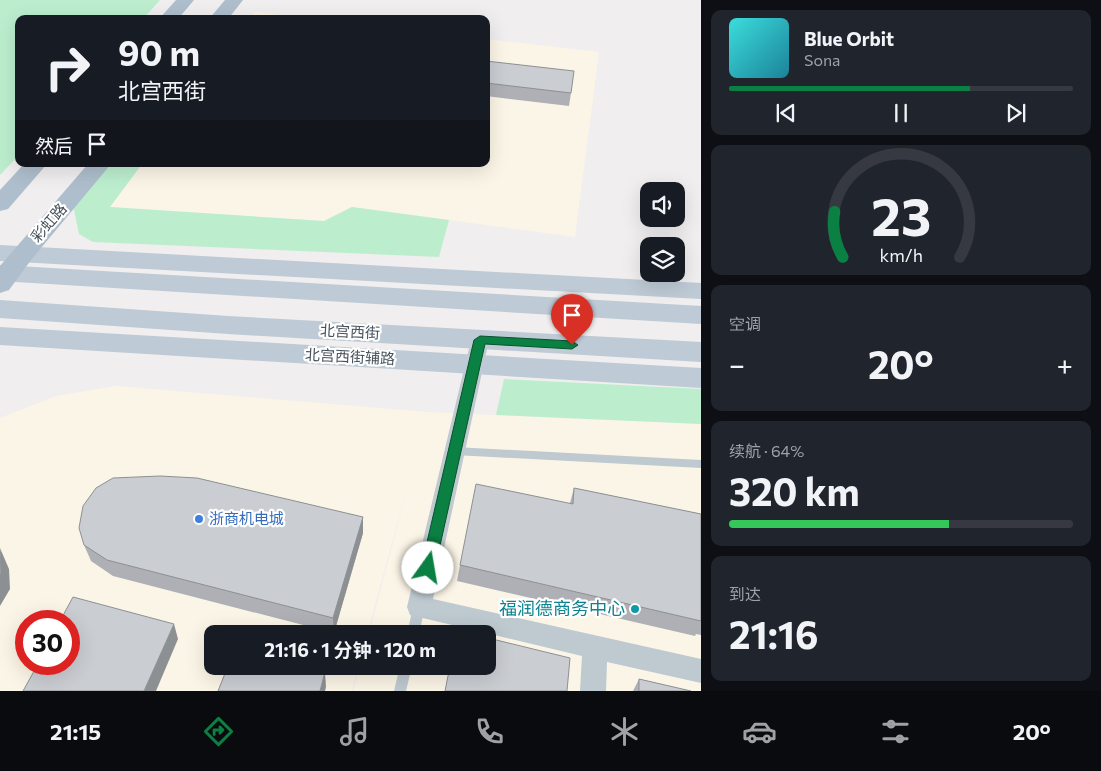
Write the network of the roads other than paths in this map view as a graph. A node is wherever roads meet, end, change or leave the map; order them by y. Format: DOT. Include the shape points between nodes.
graph roads {
  1 [pos="185,0"];
  2 [pos="234,0"];
  3 [pos="172,15"];
  4 [pos="221,15"];
  5 [pos="33,167"];
  6 [pos="97,167"];
  7 [pos="0,204"];
  8 [pos="6,268"];
  9 [pos="701,291"];
  10 [pos="0,309"];
  11 [pos="701,316"];
  12 [pos="0,336"];
  13 [pos="480,340"];
  14 [pos="701,352"];
  15 [pos="474,365"];
  16 [pos="701,378"];
  17 [pos="454,451"];
  18 [pos="701,464"];
  19 [pos="419,607"];
  20 [pos="415,625"];
  21 [pos="595,647"];
  22 [pos="701,671"];
  23 [pos="404,675"];
  24 [pos="400,691"];
  25 [pos="593,691"];
  1 -- 3 [label="main road"];
  2 -- 4 [label="main road"];
  5 -- 7 [label="main road"];
  6 -- 8 [label="main road, 彩虹路"];
  8 -- 9 [label="main road"];
  8 -- 11 [label="main road"];
  10 -- 13 [label="main road, 北宫西街"];
  12 -- 15 [label="main road, 北宫西街辅路"];
  13 -- 14 [label="main road, 北宫西街"];
  13 -- 15 [label="street"];
  15 -- 16 [label="main road, 北宫西街辅路"];
  15 -- 17 [label="street"];
  17 -- 18 [label="lane"];
  17 -- 19 [label="street"];
  19 -- 20 [label="lane"];
  19 -- 21 [label="street"];
  21 -- 22 [label="street"];
  21 -- 25 [label="street"];
  23 -- 24 [label="lane"];
}
